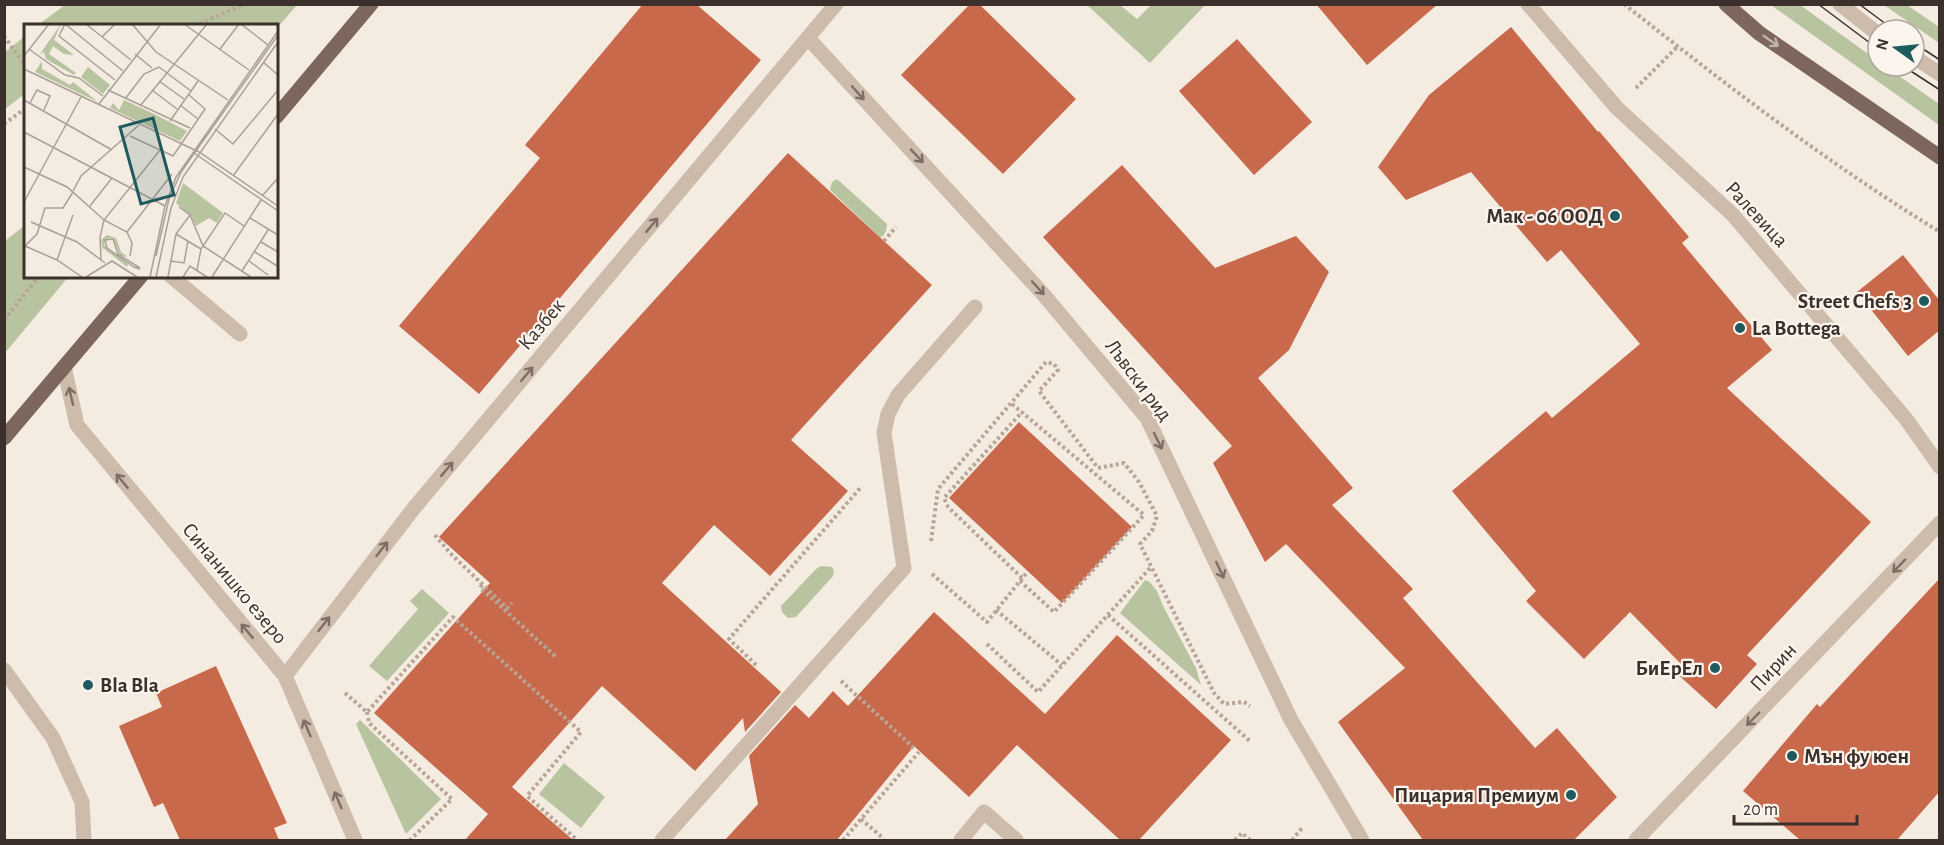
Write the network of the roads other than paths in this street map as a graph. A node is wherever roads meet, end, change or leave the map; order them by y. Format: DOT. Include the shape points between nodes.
graph roads {
  1 [pos="372,4"];
  2 [pos="836,4"];
  3 [pos="1528,4"];
  4 [pos="1726,4"];
  5 [pos="1840,4"];
  6 [pos="1866,25"];
  7 [pos="808,38"];
  8 [pos="1926,65"];
  9 [pos="1940,74"];
  10 [pos="278,115"];
  11 [pos="1940,157"];
  12 [pos="139,278"];
  13 [pos="173,278"];
  14 [pos="975,307"];
  15 [pos="240,334"];
  16 [pos="64,367"];
  17 [pos="4,438"];
  18 [pos="1940,467"];
  19 [pos="1940,523"];
  20 [pos="4,670"];
  21 [pos="285,676"];
  22 [pos="84,840"];
  23 [pos="356,840"];
  24 [pos="662,840"];
  25 [pos="961,840"];
  26 [pos="1016,840"];
  27 [pos="1362,840"];
  28 [pos="1636,840"];
  1 -- 10 [label="main road"];
  2 -- 7 [label="street, Казбек"];
  3 -- 18 [label="street, Ралевица" via="1617,108 1733,215 1906,419"];
  4 -- 11 [label="main road, one-way" via="1759,33"];
  5 -- 6 [label="street"];
  21 -- 7 [label="street, Казбек, one-way" via="414,508"];
  7 -- 27 [label="street, Лъвски рид, one-way" via="1043,294 1148,418 1291,720"];
  8 -- 9 [label="street"];
  12 -- 16 [label="main road"];
  13 -- 15 [label="street"];
  14 -- 24 [label="street" via="898,395 888,414 884,433 904,568"];
  16 -- 17 [label="main road"];
  21 -- 16 [label="street, Синанишко езеро, one-way" via="77,425"];
  19 -- 28 [label="street, Пирин, one-way"];
  20 -- 22 [label="street" via="53,738 82,801"];
  23 -- 21 [label="street, Синанишко езеро, one-way"];
  25 -- 26 [label="street" via="984,812"];
}
